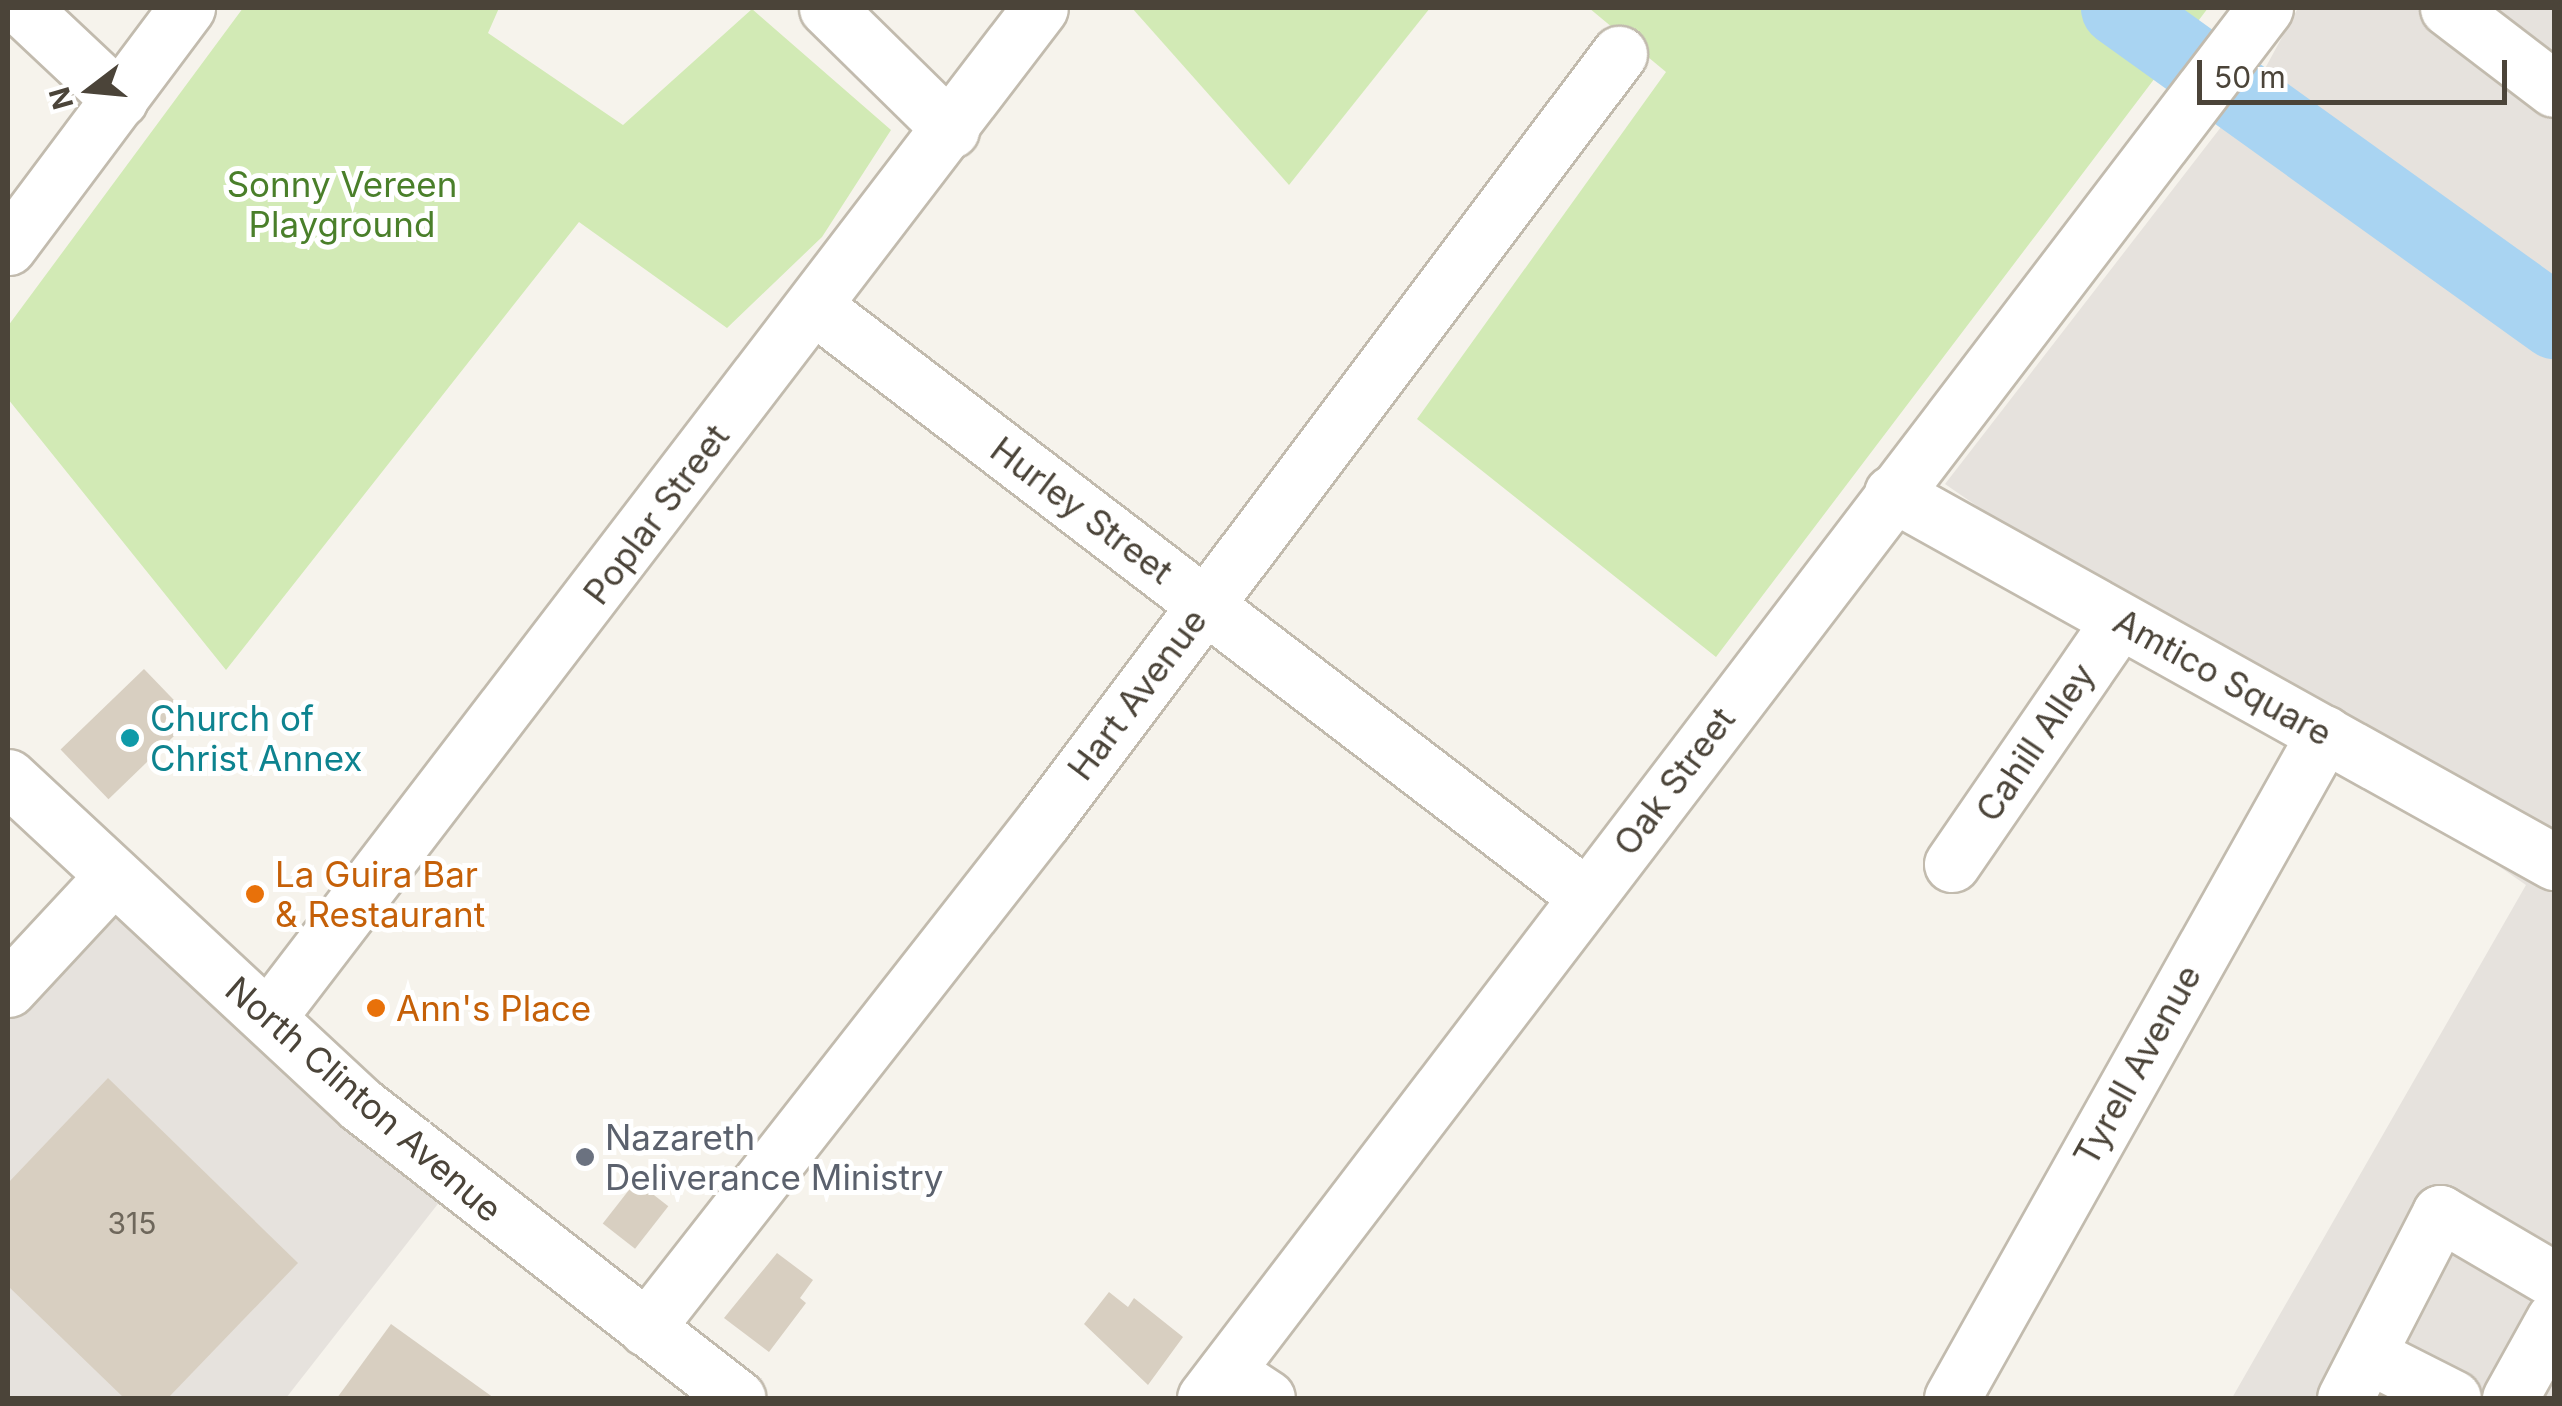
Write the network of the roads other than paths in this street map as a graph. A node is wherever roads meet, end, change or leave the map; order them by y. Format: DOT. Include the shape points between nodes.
graph roads {
  1 [pos="22,8"];
  2 [pos="187,8"];
  3 [pos="827,8"];
  4 [pos="1040,8"];
  5 [pos="2448,8"];
  6 [pos="2256,17"];
  7 [pos="1619,54"];
  8 [pos="2554,89"];
  9 [pos="120,100"];
  10 [pos="951,130"];
  11 [pos="8,248"];
  12 [pos="815,307"];
  13 [pos="1892,493"];
  14 [pos="1205,603"];
  15 [pos="2119,620"];
  16 [pos="2325,733"];
  17 [pos="8,778"];
  18 [pos="2554,862"];
  19 [pos="1952,864"];
  20 [pos="112,876"];
  21 [pos="1586,896"];
  22 [pos="8,989"];
  23 [pos="268,1017"];
  24 [pos="2554,1280"];
  25 [pos="2554,1319"];
  26 [pos="646,1328"];
  27 [pos="2356,1377"];
  28 [pos="1233,1389"];
  29 [pos="738,1398"];
  30 [pos="1952,1398"];
  31 [pos="2453,1398"];
  32 [pos="2510,1398"];
  1 -- 9 [label="street"];
  2 -- 9 [label="street"];
  3 -- 10 [label="street"];
  4 -- 10 [label="street, Poplar Street"];
  5 -- 8 [label="street"];
  6 -- 13 [label="street, Oak Street"];
  7 -- 14 [label="street, Hart Avenue"];
  9 -- 11 [label="street"];
  10 -- 12 [label="street, Poplar Street"];
  12 -- 14 [label="street, Hurley Street"];
  12 -- 23 [label="street, Poplar Street"];
  13 -- 15 [label="street, Amtico Square"];
  13 -- 21 [label="street, Oak Street"];
  14 -- 21 [label="street, Hurley Street"];
  14 -- 26 [label="street, Hart Avenue"];
  15 -- 16 [label="street, Amtico Square"];
  15 -- 19 [label="street, Cahill Alley"];
  16 -- 18 [label="street, Amtico Square"];
  16 -- 30 [label="street, Tyrell Avenue"];
  17 -- 20 [label="street, North Clinton Avenue"];
  20 -- 22 [label="street"];
  20 -- 23 [label="street, North Clinton Avenue"];
  21 -- 28 [label="street, Oak Street"];
  23 -- 26 [label="street, North Clinton Avenue" via="361,1106"];
  24 -- 27 [label="street" via="2440,1213"];
  25 -- 32 [label="street"];
  26 -- 29 [label="street, North Clinton Avenue"];
  27 -- 31 [label="street"];
}
